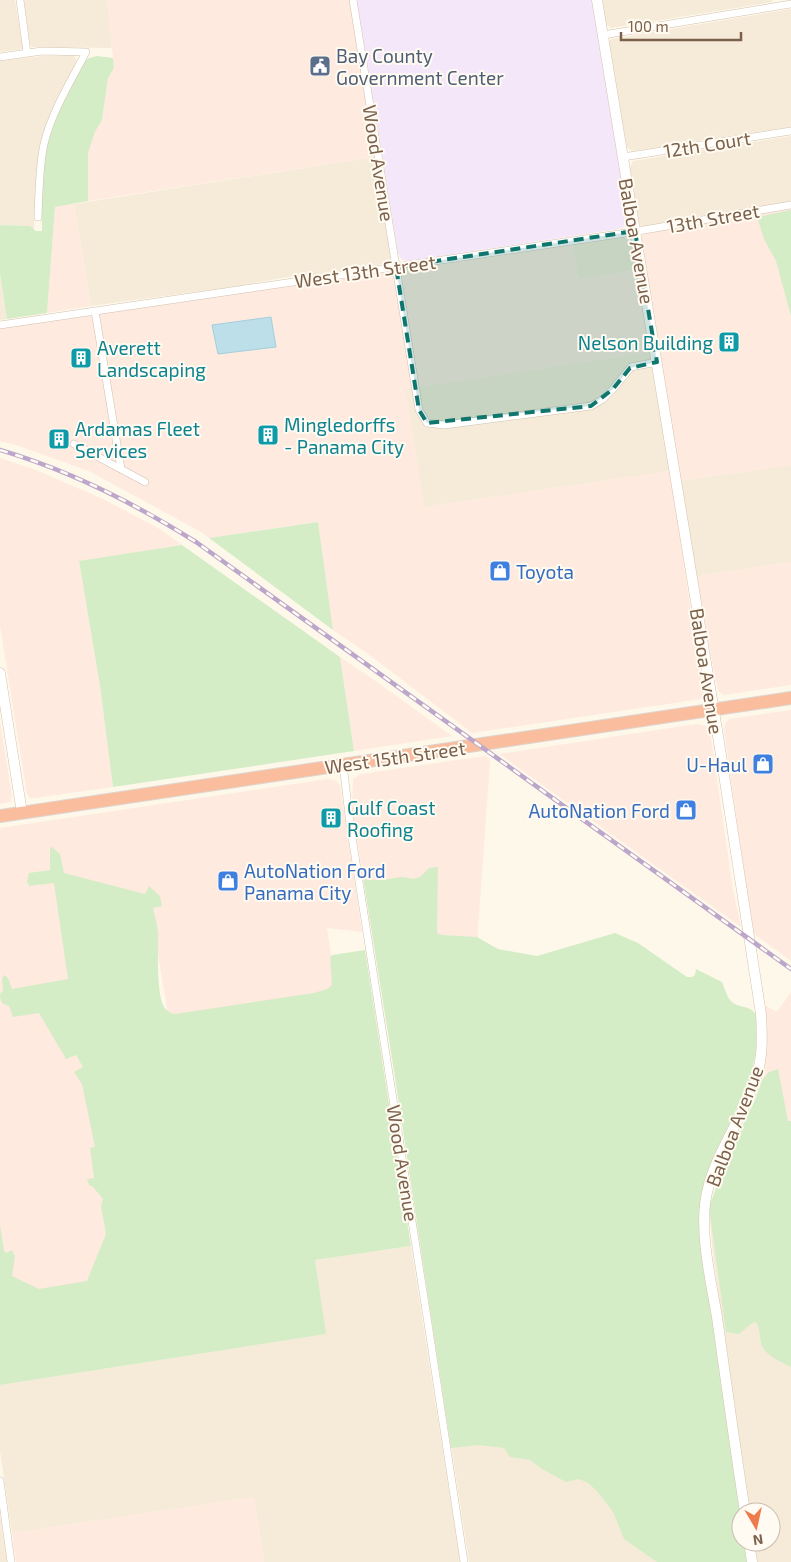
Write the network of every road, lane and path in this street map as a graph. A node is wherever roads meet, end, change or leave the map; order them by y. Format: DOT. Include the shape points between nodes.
graph roads {
  1 [pos="20,0"];
  2 [pos="353,0"];
  3 [pos="597,0"];
  4 [pos="791,4"];
  5 [pos="603,35"];
  6 [pos="27,53"];
  7 [pos="0,56"];
  8 [pos="791,132"];
  9 [pos="623,157"];
  10 [pos="791,205"];
  11 [pos="38,218"];
  12 [pos="635,231"];
  13 [pos="396,267"];
  14 [pos="95,311"];
  15 [pos="0,325"];
  16 [pos="657,362"];
  17 [pos="74,444"];
  18 [pos="122,469"];
  19 [pos="145,482"];
  20 [pos="0,673"];
  21 [pos="791,698"];
  22 [pos="714,709"];
  23 [pos="343,764"];
  24 [pos="22,813"];
  25 [pos="0,816"];
  26 [pos="0,1480"];
  27 [pos="743,1502"];
  28 [pos="12,1562"];
  29 [pos="464,1562"];
  1 -- 6 [label="street"];
  2 -- 13 [label="street, Wood Avenue"];
  3 -- 5 [label="street, Balboa Avenue"];
  4 -- 5 [label="street"];
  5 -- 9 [label="street, Balboa Avenue"];
  6 -- 7 [label="street"];
  6 -- 11 [label="street" via="86,52 46,138"];
  8 -- 9 [label="street, 12th Court"];
  9 -- 12 [label="street, Balboa Avenue"];
  10 -- 12 [label="street, 13th Street"];
  12 -- 13 [label="street, West 13th Street"];
  12 -- 16 [label="street, Balboa Avenue"];
  13 -- 14 [label="street, West 13th Street"];
  13 -- 16 [label="street, Wood Avenue" via="419,410 427,423 444,425 591,406 603,399 631,367"];
  14 -- 15 [label="street, West 13th Street"];
  14 -- 18 [label="street"];
  16 -- 22 [label="street, Balboa Avenue"];
  17 -- 18 [label="street"];
  18 -- 19 [label="street"];
  20 -- 24 [label="street"];
  21 -- 22 [label="highway, West 15th Street"];
  22 -- 23 [label="highway, West 15th Street"];
  22 -- 27 [label="street, Balboa Avenue" via="762,1031 755,1080 713,1171 705,1209 710,1270"];
  23 -- 24 [label="highway, West 15th Street"];
  23 -- 29 [label="street, Wood Avenue"];
  24 -- 25 [label="highway, West 15th Street"];
  26 -- 28 [label="street"];
}
